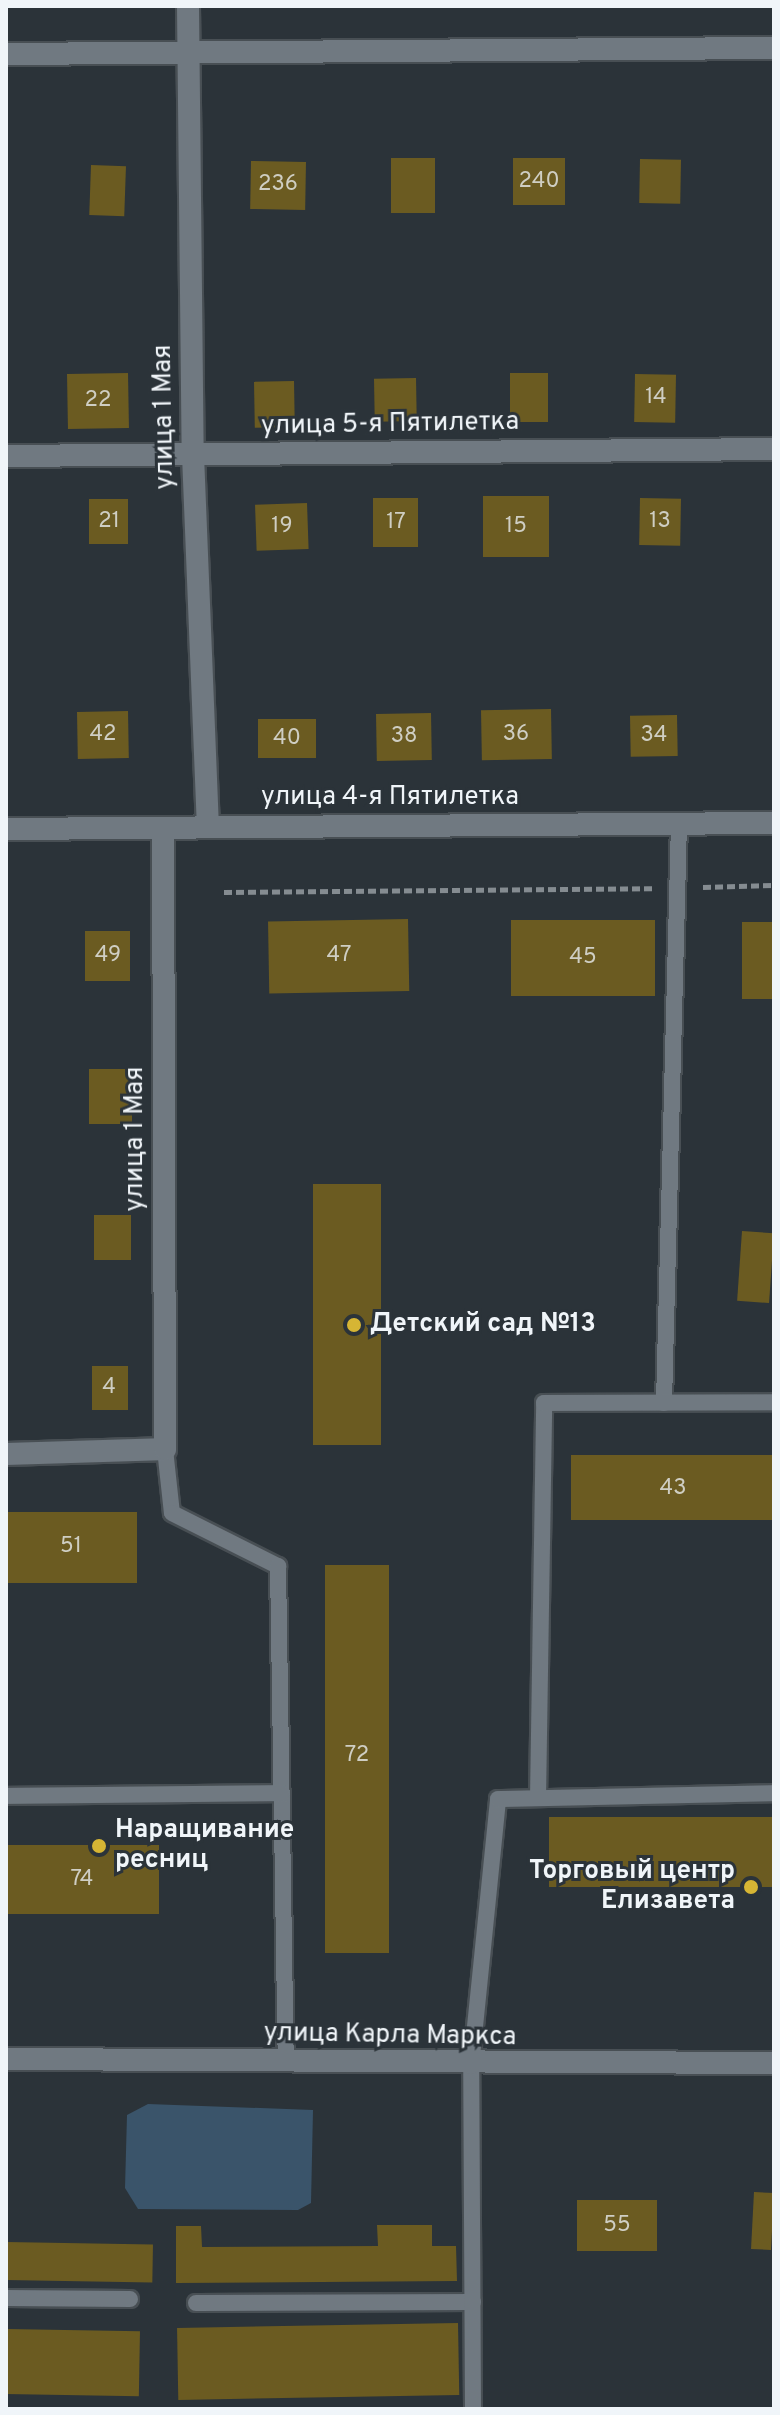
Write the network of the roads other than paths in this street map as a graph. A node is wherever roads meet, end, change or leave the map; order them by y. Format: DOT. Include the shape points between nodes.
graph roads {
  1 [pos="188,6"];
  2 [pos="774,48"];
  3 [pos="188,50"];
  4 [pos="6,54"];
  5 [pos="774,449"];
  6 [pos="193,455"];
  7 [pos="6,456"];
  8 [pos="774,823"];
  9 [pos="679,824"];
  10 [pos="208,827"];
  11 [pos="163,828"];
  12 [pos="6,829"];
  13 [pos="774,1402"];
  14 [pos="664,1403"];
  15 [pos="165,1449"];
  16 [pos="6,1454"];
  17 [pos="282,1793"];
  18 [pos="774,1793"];
  19 [pos="6,1796"];
  20 [pos="538,1798"];
  21 [pos="6,2059"];
  22 [pos="286,2063"];
  23 [pos="774,2063"];
  24 [pos="471,2066"];
  25 [pos="6,2298"];
  26 [pos="130,2299"];
  27 [pos="473,2302"];
  28 [pos="196,2303"];
  29 [pos="473,2409"];
  1 -- 3 [label="street, улица 1 Мая"];
  2 -- 3 [label="street"];
  3 -- 4 [label="street"];
  3 -- 6 [label="street, улица 1 Мая"];
  5 -- 6 [label="street, улица 5-я Пятилетка"];
  6 -- 7 [label="street, улица 5-я Пятилетка"];
  6 -- 10 [label="street, улица 1 Мая"];
  8 -- 9 [label="street, улица 4-я Пятилетка"];
  9 -- 10 [label="street, улица 4-я Пятилетка"];
  9 -- 14 [label="lane"];
  10 -- 11 [label="street, улица 4-я Пятилетка"];
  11 -- 12 [label="street, улица 4-я Пятилетка"];
  11 -- 15 [label="street, улица 1 Мая"];
  13 -- 14 [label="lane"];
  14 -- 20 [label="lane" via="544,1403"];
  15 -- 16 [label="street"];
  15 -- 17 [label="lane" via="172,1513 278,1566"];
  17 -- 19 [label="lane"];
  17 -- 22 [label="lane"];
  18 -- 20 [label="lane"];
  20 -- 24 [label="lane" via="498,1799"];
  21 -- 22 [label="street, улица Карла Маркса"];
  22 -- 24 [label="street, улица Карла Маркса"];
  23 -- 24 [label="street, улица Карла Маркса"];
  24 -- 27 [label="lane"];
  25 -- 26 [label="lane"];
  27 -- 28 [label="lane"];
  27 -- 29 [label="lane"];
}
